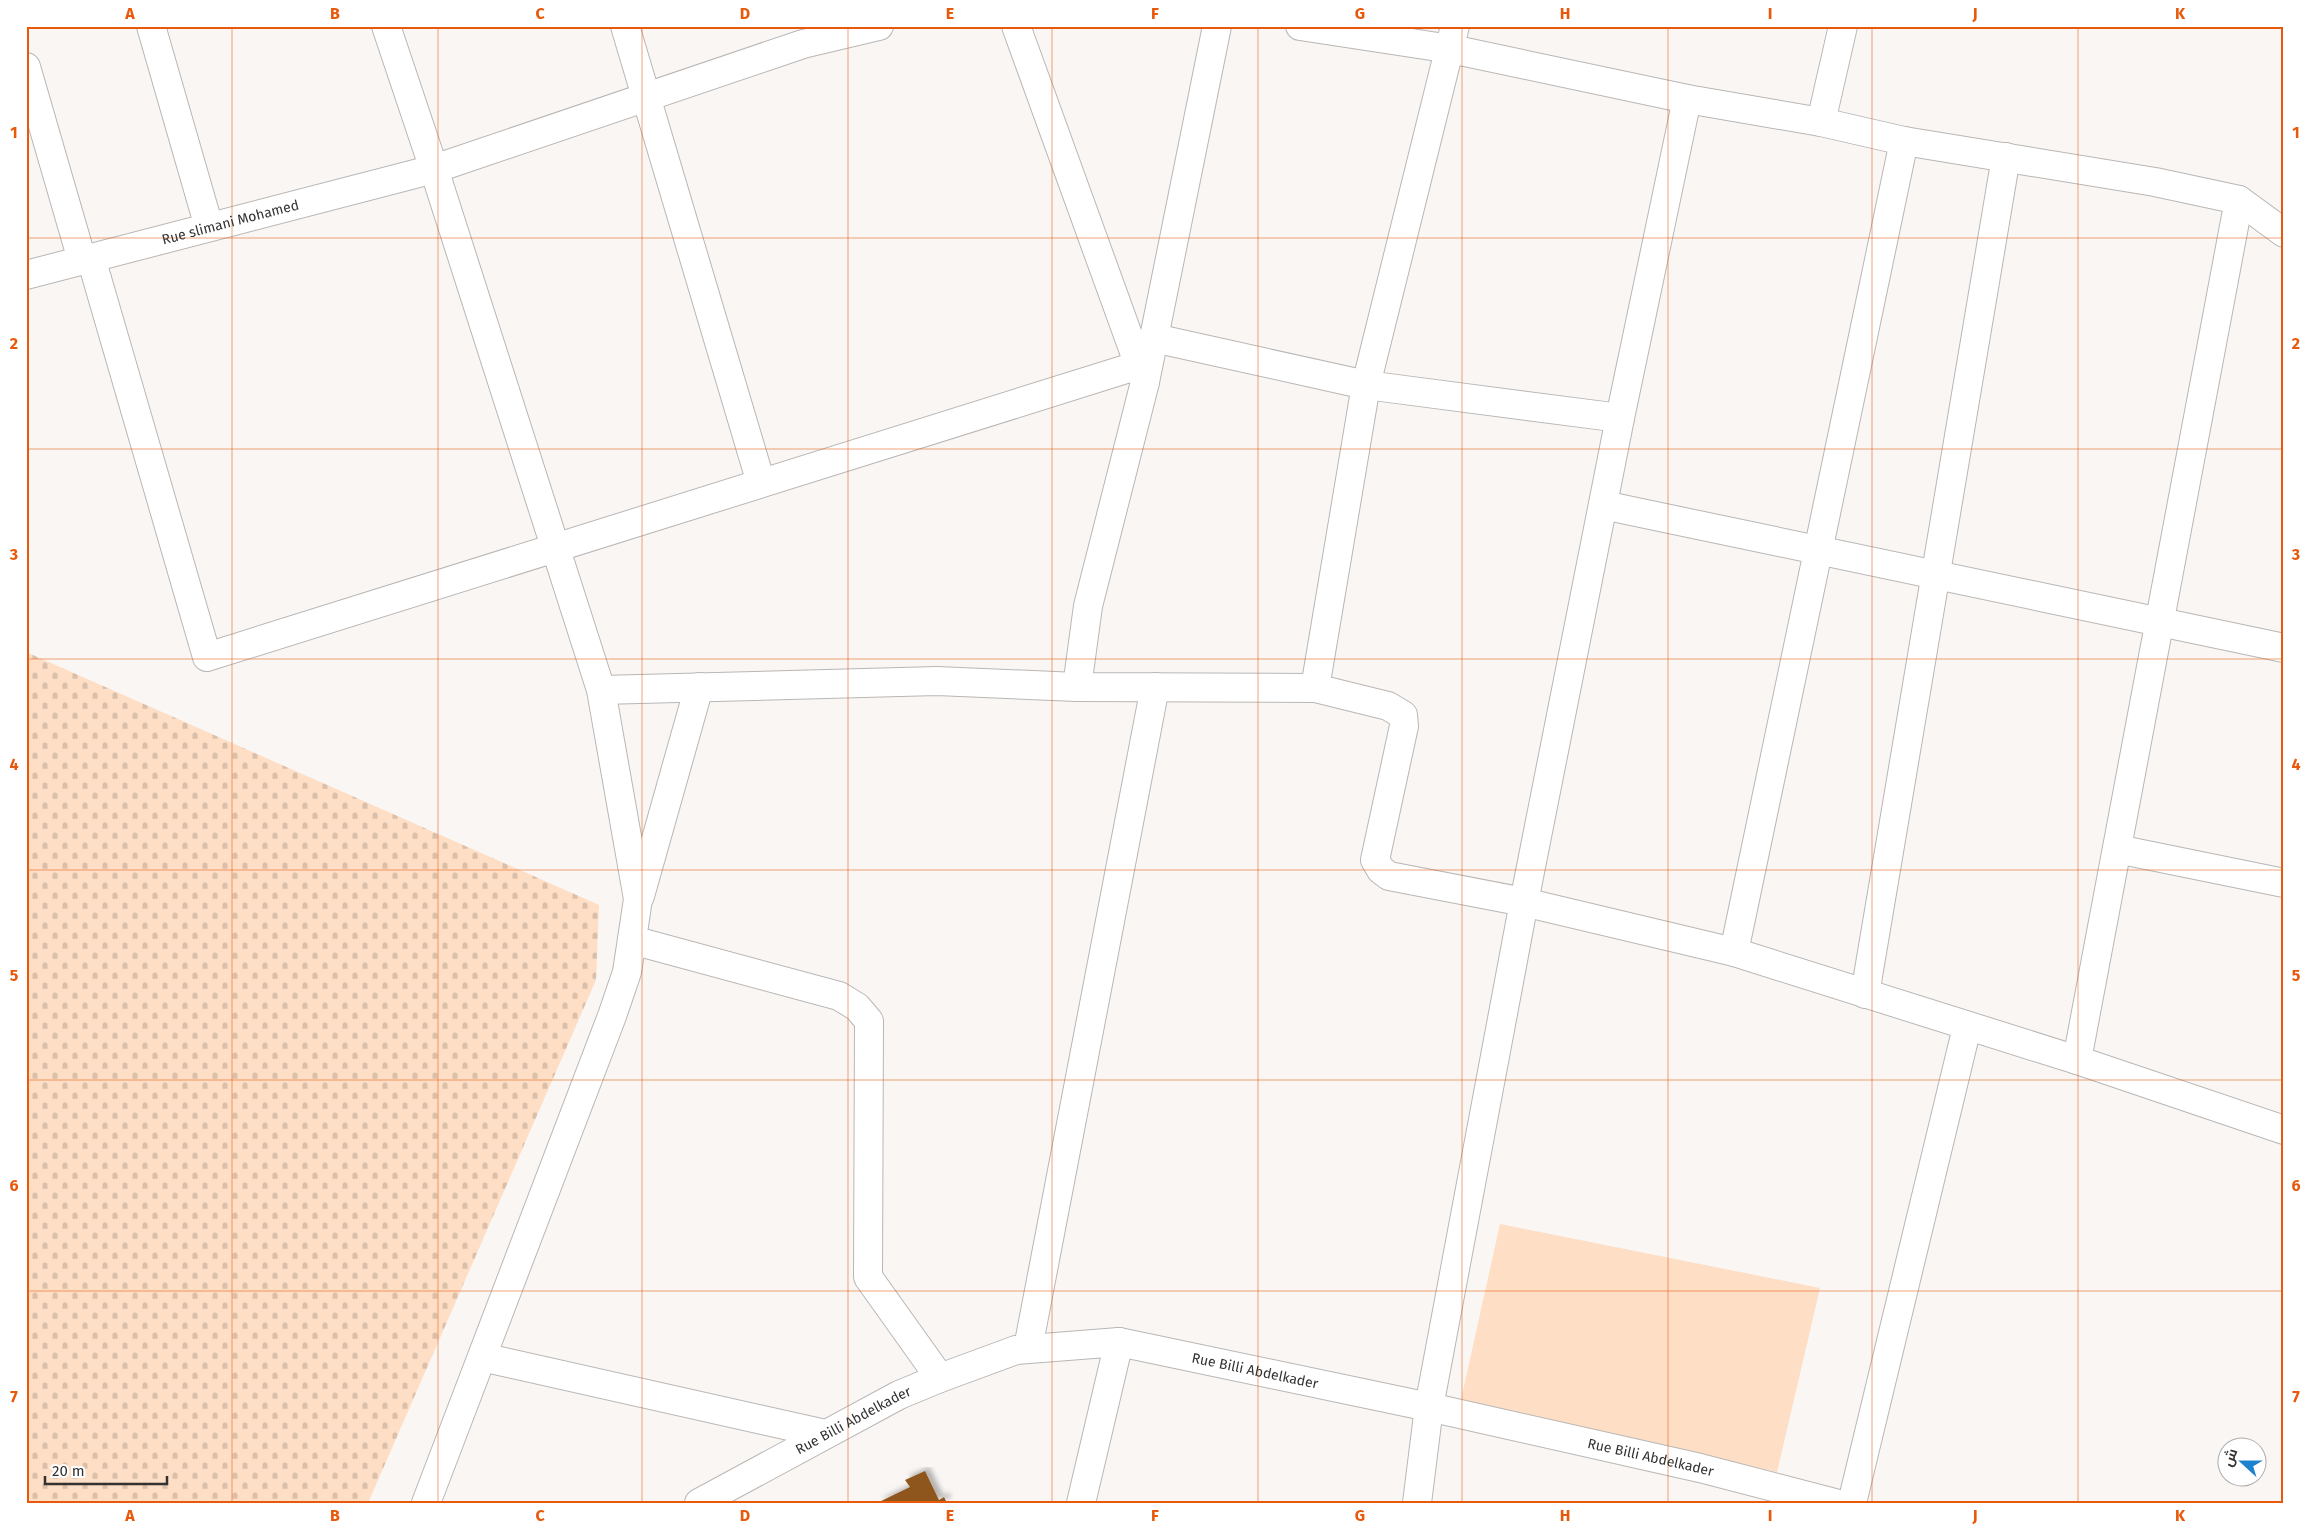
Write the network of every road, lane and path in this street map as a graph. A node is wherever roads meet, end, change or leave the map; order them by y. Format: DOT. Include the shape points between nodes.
graph roads {
  1 [pos="151,26"];
  2 [pos="386,26"];
  3 [pos="625,26"];
  4 [pos="879,26"];
  5 [pos="1016,26"];
  6 [pos="1217,26"];
  7 [pos="1300,26"];
  8 [pos="1843,26"];
  9 [pos="1453,38"];
  10 [pos="26,67"];
  11 [pos="645,97"];
  12 [pos="1687,99"];
  13 [pos="1821,122"];
  14 [pos="1904,141"];
  15 [pos="2006,157"];
  16 [pos="434,169"];
  17 [pos="2239,200"];
  18 [pos="209,227"];
  19 [pos="2284,233"];
  20 [pos="86,259"];
  21 [pos="26,275"];
  22 [pos="1154,338"];
  23 [pos="1142,374"];
  24 [pos="1366,385"];
  25 [pos="1620,418"];
  26 [pos="761,483"];
  27 [pos="1603,505"];
  28 [pos="555,548"];
  29 [pos="1819,550"];
  30 [pos="1936,575"];
  31 [pos="2160,624"];
  32 [pos="2284,648"];
  33 [pos="699,687"];
  34 [pos="1077,687"];
  35 [pos="1155,688"];
  36 [pos="1315,688"];
  37 [pos="601,690"];
  38 [pos="2117,849"];
  39 [pos="2284,883"];
  40 [pos="1524,902"];
  41 [pos="636,909"];
  42 [pos="632,940"];
  43 [pos="1734,952"];
  44 [pos="1865,994"];
  45 [pos="1968,1027"];
  46 [pos="2077,1060"];
  47 [pos="2284,1130"];
  48 [pos="1119,1342"];
  49 [pos="1028,1348"];
  50 [pos="482,1357"];
  51 [pos="940,1378"];
  52 [pos="1429,1407"];
  53 [pos="825,1434"];
  54 [pos="426,1503"];
  55 [pos="700,1503"];
  56 [pos="1081,1503"];
  57 [pos="1417,1503"];
  58 [pos="1835,1503"];
  59 [pos="1852,1503"];
  1 -- 18 [label="street"];
  2 -- 16 [label="street"];
  3 -- 11 [label="street"];
  4 -- 11 [label="street, Rue slimani Mohamed" via="804,44"];
  5 -- 23 [label="street"];
  6 -- 22 [label="street"];
  7 -- 9 [label="street"];
  8 -- 13 [label="street"];
  9 -- 12 [label="street"];
  9 -- 24 [label="street"];
  10 -- 20 [label="street"];
  11 -- 16 [label="street, Rue slimani Mohamed"];
  11 -- 26 [label="street"];
  12 -- 13 [label="street"];
  12 -- 25 [label="street"];
  13 -- 14 [label="street"];
  14 -- 15 [label="street"];
  14 -- 29 [label="street"];
  15 -- 17 [label="street"];
  15 -- 30 [label="street"];
  16 -- 18 [label="street, Rue slimani Mohamed"];
  16 -- 28 [label="street"];
  17 -- 19 [label="street"];
  17 -- 31 [label="street"];
  18 -- 20 [label="street, Rue slimani Mohamed"];
  20 -- 21 [label="street, Rue slimani Mohamed"];
  20 -- 28 [label="street" via="207,657"];
  22 -- 23 [label="street"];
  22 -- 24 [label="street"];
  23 -- 26 [label="street"];
  23 -- 34 [label="street" via="1088,606"];
  24 -- 25 [label="street"];
  24 -- 36 [label="street"];
  25 -- 27 [label="street"];
  26 -- 28 [label="street"];
  27 -- 29 [label="street"];
  27 -- 40 [label="street"];
  28 -- 37 [label="street"];
  29 -- 30 [label="street"];
  29 -- 43 [label="street"];
  30 -- 31 [label="street"];
  30 -- 44 [label="street"];
  31 -- 32 [label="street"];
  31 -- 38 [label="street"];
  33 -- 34 [label="street" via="937,681"];
  33 -- 37 [label="street"];
  33 -- 41 [label="street"];
  34 -- 35 [label="street"];
  35 -- 36 [label="street"];
  35 -- 49 [label="street"];
  36 -- 40 [label="street" via="1388,706 1403,715 1404,726 1375,860 1381,870 1400,879"];
  37 -- 41 [label="street" via="638,899"];
  38 -- 39 [label="street"];
  38 -- 46 [label="street"];
  40 -- 43 [label="street"];
  40 -- 52 [label="street"];
  41 -- 42 [label="street"];
  42 -- 50 [label="street" via="628,972"];
  42 -- 51 [label="street" via="839,996 857,1007 870,1021 868,1277"];
  43 -- 44 [label="street"];
  44 -- 45 [label="street"];
  45 -- 46 [label="street"];
  45 -- 59 [label="street"];
  46 -- 47 [label="street"];
  48 -- 49 [label="street, Rue Billi Abdelkader"];
  48 -- 52 [label="street, Rue Billi Abdelkader"];
  48 -- 56 [label="street"];
  49 -- 51 [label="street, Rue Billi Abdelkader"];
  50 -- 53 [label="street"];
  50 -- 54 [label="street"];
  51 -- 53 [label="street, Rue Billi Abdelkader" via="899,1394"];
  52 -- 57 [label="street"];
  52 -- 58 [label="street, Rue Billi Abdelkader" via="1700,1468"];
  53 -- 55 [label="street, Rue Billi Abdelkader"];
}
